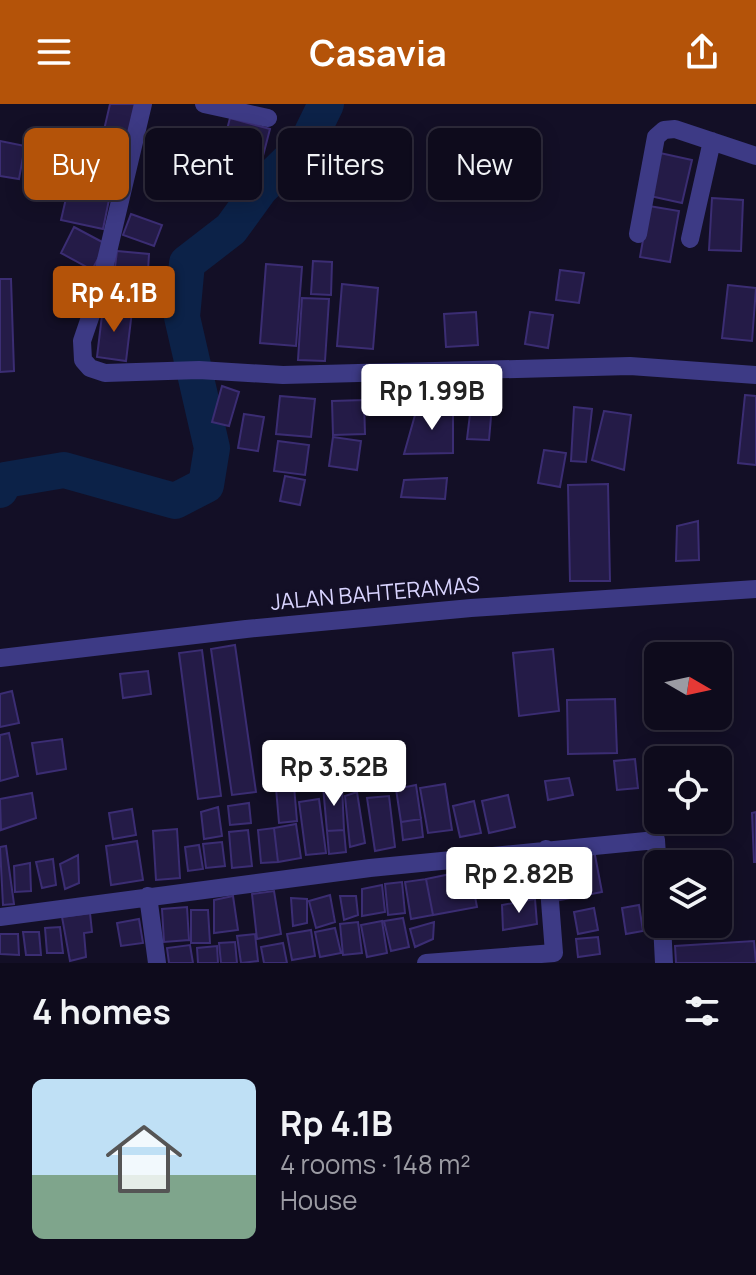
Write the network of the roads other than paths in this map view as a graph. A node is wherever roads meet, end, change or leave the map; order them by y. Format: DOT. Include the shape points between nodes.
graph roads {
  1 [pos="143,104"];
  2 [pos="204,104"];
  3 [pos="268,118"];
  4 [pos="712,141"];
  5 [pos="756,156"];
  6 [pos="638,234"];
  7 [pos="690,239"];
  8 [pos="756,375"];
  9 [pos="756,589"];
  10 [pos="0,658"];
  11 [pos="546,849"];
  12 [pos="657,850"];
  13 [pos="148,896"];
  14 [pos="0,917"];
  15 [pos="663,938"];
  16 [pos="555,958"];
  17 [pos="157,963"];
  18 [pos="426,963"];
  19 [pos="664,963"];
  1 -- 8 [label="street" via="82,350 90,368 105,373 199,370 283,375 630,366"];
  2 -- 3 [label="street"];
  4 -- 5 [label="street"];
  4 -- 6 [label="street" via="675,129 656,137"];
  4 -- 7 [label="street"];
  9 -- 10 [label="street, JALAN BAHTERAMAS" via="471,608"];
  11 -- 12 [label="street" via="656,840"];
  11 -- 13 [label="street"];
  11 -- 16 [label="street"];
  13 -- 14 [label="street"];
  13 -- 17 [label="street"];
  15 -- 19 [label="street"];
  16 -- 18 [label="street"];
}
